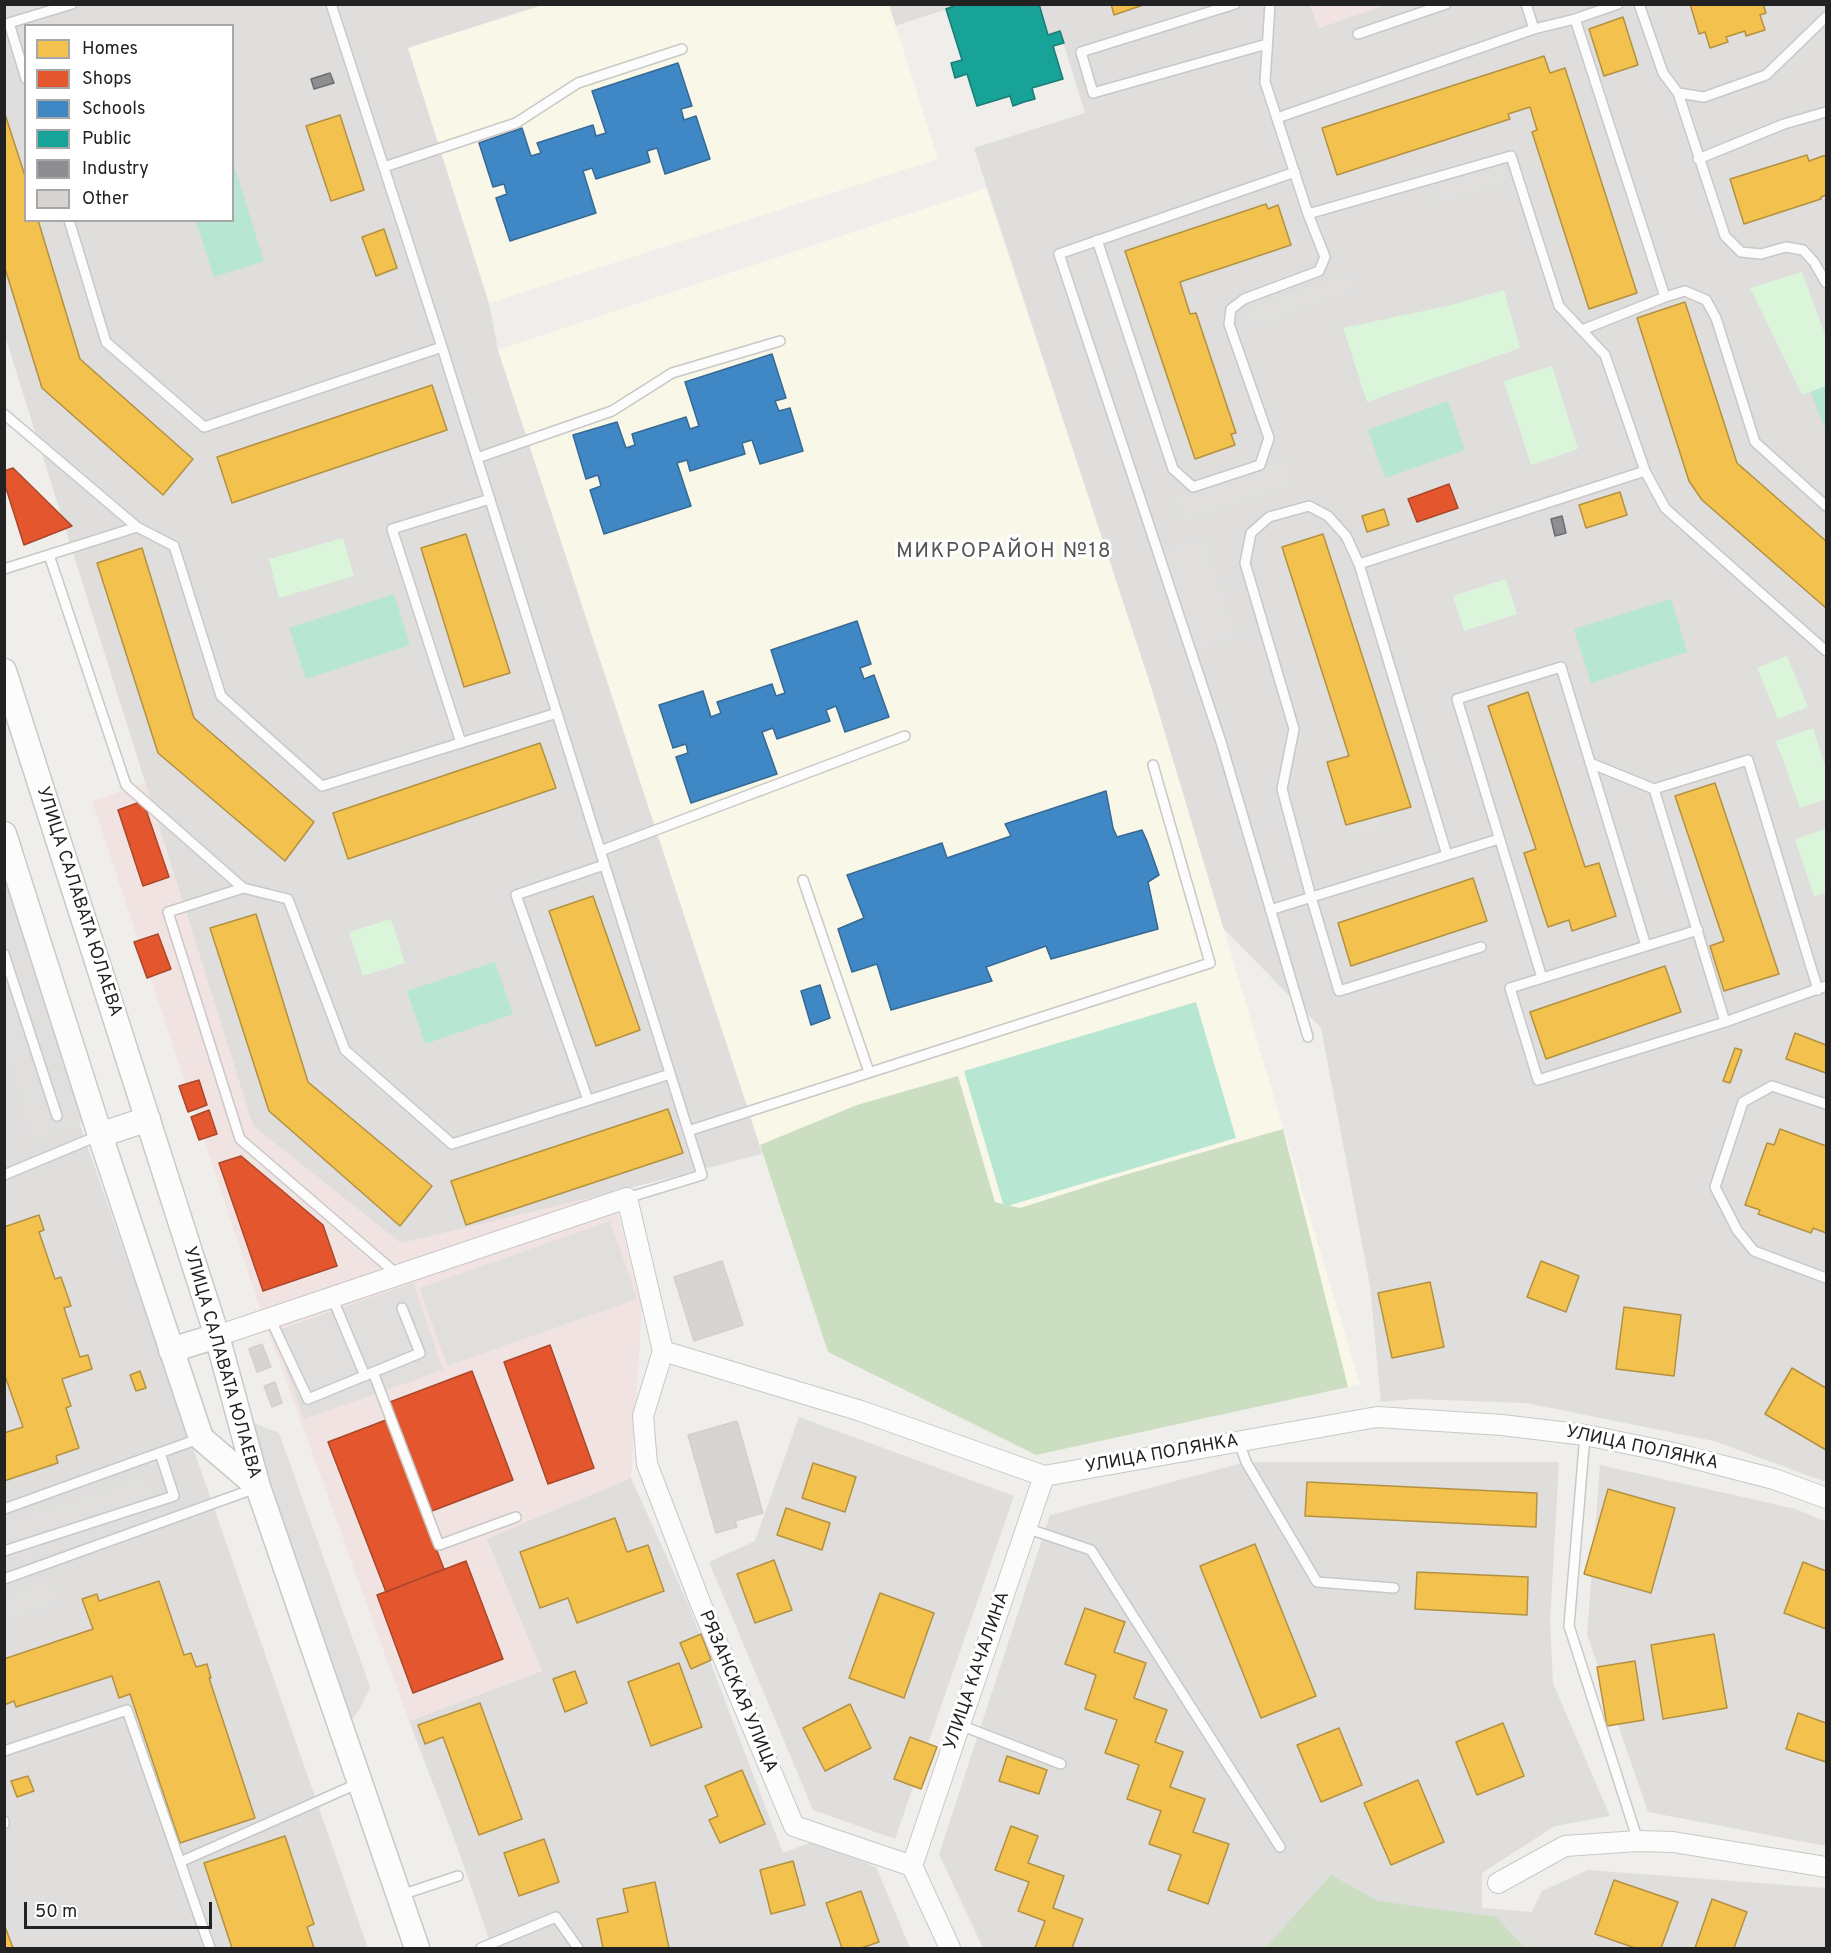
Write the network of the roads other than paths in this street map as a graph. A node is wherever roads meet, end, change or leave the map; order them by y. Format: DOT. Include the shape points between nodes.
graph roads {
  1 [pos="72,4"];
  2 [pos="332,4"];
  3 [pos="1235,4"];
  4 [pos="1270,4"];
  5 [pos="1446,4"];
  6 [pos="1526,4"];
  7 [pos="1618,4"];
  8 [pos="1639,4"];
  9 [pos="1827,17"];
  10 [pos="1575,19"];
  11 [pos="1534,30"];
  12 [pos="1358,34"];
  13 [pos="1267,44"];
  14 [pos="682,49"];
  15 [pos="24,72"];
  16 [pos="1677,93"];
  17 [pos="1827,112"];
  18 [pos="1277,118"];
  19 [pos="1698,159"];
  20 [pos="384,167"];
  21 [pos="1295,172"];
  22 [pos="1308,214"];
  23 [pos="70,222"];
  24 [pos="1097,240"];
  25 [pos="1827,283"];
  26 [pos="1665,297"];
  27 [pos="1582,330"];
  28 [pos="780,341"];
  29 [pos="442,347"];
  30 [pos="4,414"];
  31 [pos="477,458"];
  32 [pos="1645,471"];
  33 [pos="490,499"];
  34 [pos="1827,506"];
  35 [pos="137,526"];
  36 [pos="49,555"];
  37 [pos="1359,564"];
  38 [pos="4,569"];
  39 [pos="1827,651"];
  40 [pos="4,670"];
  41 [pos="9,700"];
  42 [pos="556,713"];
  43 [pos="905,736"];
  44 [pos="461,743"];
  45 [pos="1590,763"];
  46 [pos="1154,765"];
  47 [pos="1654,789"];
  48 [pos="4,834"];
  49 [pos="1499,839"];
  50 [pos="600,851"];
  51 [pos="1447,855"];
  52 [pos="604,865"];
  53 [pos="803,880"];
  54 [pos="243,888"];
  55 [pos="1311,897"];
  56 [pos="1270,910"];
  57 [pos="1698,930"];
  58 [pos="1646,946"];
  59 [pos="1481,947"];
  60 [pos="4,954"];
  61 [pos="1542,978"];
  62 [pos="1822,988"];
  63 [pos="1725,1022"];
  64 [pos="1308,1037"];
  65 [pos="869,1072"];
  66 [pos="670,1074"];
  67 [pos="588,1100"];
  68 [pos="1827,1104"];
  69 [pos="57,1116"];
  70 [pos="148,1119"];
  71 [pos="688,1131"];
  72 [pos="100,1135"];
  73 [pos="4,1175"];
  74 [pos="627,1198"];
  75 [pos="398,1275"];
  76 [pos="1827,1278"];
  77 [pos="332,1298"];
  78 [pos="402,1308"];
  79 [pos="270,1318"];
  80 [pos="217,1336"];
  81 [pos="171,1350"];
  82 [pos="663,1351"];
  83 [pos="369,1374"];
  84 [pos="1585,1435"];
  85 [pos="201,1438"];
  86 [pos="1239,1441"];
  87 [pos="160,1453"];
  88 [pos="1044,1476"];
  89 [pos="258,1487"];
  90 [pos="1827,1498"];
  91 [pos="4,1509"];
  92 [pos="516,1517"];
  93 [pos="1026,1528"];
  94 [pos="4,1551"];
  95 [pos="4,1579"];
  96 [pos="1394,1588"];
  97 [pos="960,1725"];
  98 [pos="4,1751"];
  99 [pos="1061,1764"];
  100 [pos="360,1783"];
  101 [pos="1638,1841"];
  102 [pos="1280,1847"];
  103 [pos="180,1862"];
  104 [pos="912,1866"];
  105 [pos="1827,1867"];
  106 [pos="458,1876"];
  107 [pos="1498,1883"];
  108 [pos="399,1896"];
  109 [pos="210,1948"];
  110 [pos="417,1948"];
  111 [pos="481,1948"];
  112 [pos="578,1948"];
  113 [pos="950,1948"];
  1 -- 15 [label="lane" via="9,23"];
  2 -- 20 [label="lane"];
  3 -- 13 [label="lane" via="1081,52 1093,93"];
  4 -- 13 [label="lane"];
  5 -- 12 [label="lane"];
  6 -- 11 [label="lane"];
  7 -- 10 [label="lane"];
  8 -- 16 [label="lane" via="1663,73"];
  9 -- 16 [label="lane" via="1766,75 1704,97"];
  10 -- 11 [label="lane"];
  10 -- 26 [label="lane"];
  11 -- 18 [label="lane"];
  13 -- 18 [label="lane" via="1265,82"];
  14 -- 20 [label="lane" via="578,83 516,123"];
  16 -- 19 [label="lane"];
  17 -- 19 [label="lane" via="1784,124"];
  18 -- 21 [label="lane"];
  19 -- 25 [label="lane" via="1725,236 1741,252 1761,254 1786,247 1803,250"];
  20 -- 29 [label="lane"];
  21 -- 22 [label="lane"];
  21 -- 24 [label="lane"];
  22 -- 24 [label="lane" via="1325,258 1319,271 1244,299 1231,309 1230,324 1269,438 1260,465 1193,488 1173,469"];
  22 -- 27 [label="lane" via="1511,156 1559,306"];
  23 -- 29 [label="lane" via="106,342 204,427"];
  24 -- 56 [label="lane" via="1059,254 1221,742"];
  26 -- 27 [label="lane"];
  26 -- 34 [label="lane" via="1685,291 1706,300 1716,318 1755,442"];
  27 -- 32 [label="lane" via="1605,355"];
  28 -- 31 [label="lane" via="672,373 612,411"];
  29 -- 31 [label="lane"];
  30 -- 35 [label="lane"];
  31 -- 33 [label="lane"];
  32 -- 37 [label="lane"];
  32 -- 39 [label="lane" via="1665,508"];
  33 -- 42 [label="lane"];
  33 -- 44 [label="lane" via="392,529"];
  35 -- 36 [label="lane"];
  35 -- 44 [label="lane" via="174,546 221,696 322,786"];
  36 -- 38 [label="lane"];
  36 -- 54 [label="lane" via="126,785"];
  37 -- 51 [label="lane"];
  37 -- 55 [label="lane" via="1346,536 1328,516 1309,506 1269,517 1251,533 1245,563 1294,729 1282,789"];
  40 -- 41 [label="street, УЛИЦА САЛАВАТА ЮЛАЕВА"];
  41 -- 70 [label="street, УЛИЦА САЛАВАТА ЮЛАЕВА"];
  42 -- 44 [label="lane"];
  42 -- 50 [label="lane"];
  43 -- 50 [label="lane"];
  45 -- 47 [label="lane"];
  45 -- 49 [label="lane" via="1561,667 1457,699"];
  45 -- 58 [label="lane"];
  46 -- 65 [label="lane" via="1210,963"];
  47 -- 57 [label="lane"];
  47 -- 62 [label="lane" via="1748,760"];
  48 -- 72 [label="street"];
  49 -- 51 [label="lane"];
  49 -- 61 [label="lane"];
  50 -- 52 [label="lane"];
  51 -- 55 [label="lane"];
  52 -- 66 [label="lane"];
  52 -- 67 [label="lane" via="516,895"];
  53 -- 65 [label="lane"];
  54 -- 67 [label="lane" via="288,899 345,1050 452,1144"];
  54 -- 75 [label="lane" via="168,912 240,1139"];
  55 -- 56 [label="lane"];
  55 -- 59 [label="lane" via="1339,991"];
  56 -- 64 [label="lane"];
  57 -- 58 [label="lane"];
  57 -- 63 [label="lane"];
  58 -- 61 [label="lane"];
  60 -- 69 [label="lane"];
  61 -- 63 [label="lane" via="1510,988 1538,1080"];
  62 -- 63 [label="lane"];
  65 -- 71 [label="lane"];
  66 -- 67 [label="lane"];
  66 -- 71 [label="lane"];
  68 -- 76 [label="lane" via="1772,1086 1743,1102 1715,1187 1737,1230 1754,1251"];
  70 -- 72 [label="street"];
  70 -- 80 [label="street, УЛИЦА САЛАВАТА ЮЛАЕВА"];
  71 -- 74 [label="lane" via="702,1175"];
  72 -- 73 [label="lane"];
  72 -- 81 [label="street"];
  74 -- 75 [label="street"];
  74 -- 82 [label="street"];
  75 -- 77 [label="street"];
  77 -- 79 [label="street"];
  77 -- 83 [label="lane"];
  78 -- 83 [label="lane" via="420,1353"];
  79 -- 80 [label="street"];
  79 -- 83 [label="lane" via="308,1399"];
  80 -- 81 [label="street"];
  80 -- 89 [label="street, УЛИЦА САЛАВАТА ЮЛАЕВА"];
  81 -- 85 [label="street"];
  82 -- 88 [label="street, УЛИЦА ПОЛЯНКА" via="861,1411"];
  82 -- 104 [label="street, РЯЗАНСКАЯ УЛИЦА" via="643,1416 647,1464 794,1827"];
  83 -- 92 [label="lane" via="440,1545"];
  84 -- 86 [label="street, УЛИЦА ПОЛЯНКА" via="1377,1417"];
  84 -- 90 [label="street, УЛИЦА ПОЛЯНКА" via="1774,1479"];
  84 -- 101 [label="lane" via="1569,1626"];
  85 -- 87 [label="lane"];
  85 -- 89 [label="street, УЛИЦА САЛАВАТА ЮЛАЕВА"];
  86 -- 88 [label="street, УЛИЦА ПОЛЯНКА"];
  86 -- 96 [label="lane" via="1246,1462 1317,1582"];
  87 -- 91 [label="lane"];
  87 -- 94 [label="lane" via="174,1496"];
  88 -- 93 [label="street, УЛИЦА КАЧАЛИНА"];
  89 -- 95 [label="lane"];
  89 -- 100 [label="street"];
  93 -- 97 [label="street, УЛИЦА КАЧАЛИНА"];
  93 -- 102 [label="lane" via="1091,1550"];
  97 -- 99 [label="lane"];
  97 -- 104 [label="street, УЛИЦА КАЧАЛИНА"];
  98 -- 103 [label="lane" via="127,1710"];
  100 -- 103 [label="lane"];
  100 -- 108 [label="street"];
  101 -- 105 [label="street" via="1673,1842"];
  101 -- 107 [label="street" via="1565,1846"];
  103 -- 109 [label="lane"];
  104 -- 113 [label="street"];
  106 -- 108 [label="lane"];
  108 -- 110 [label="street"];
  111 -- 112 [label="lane" via="556,1917"];
}
